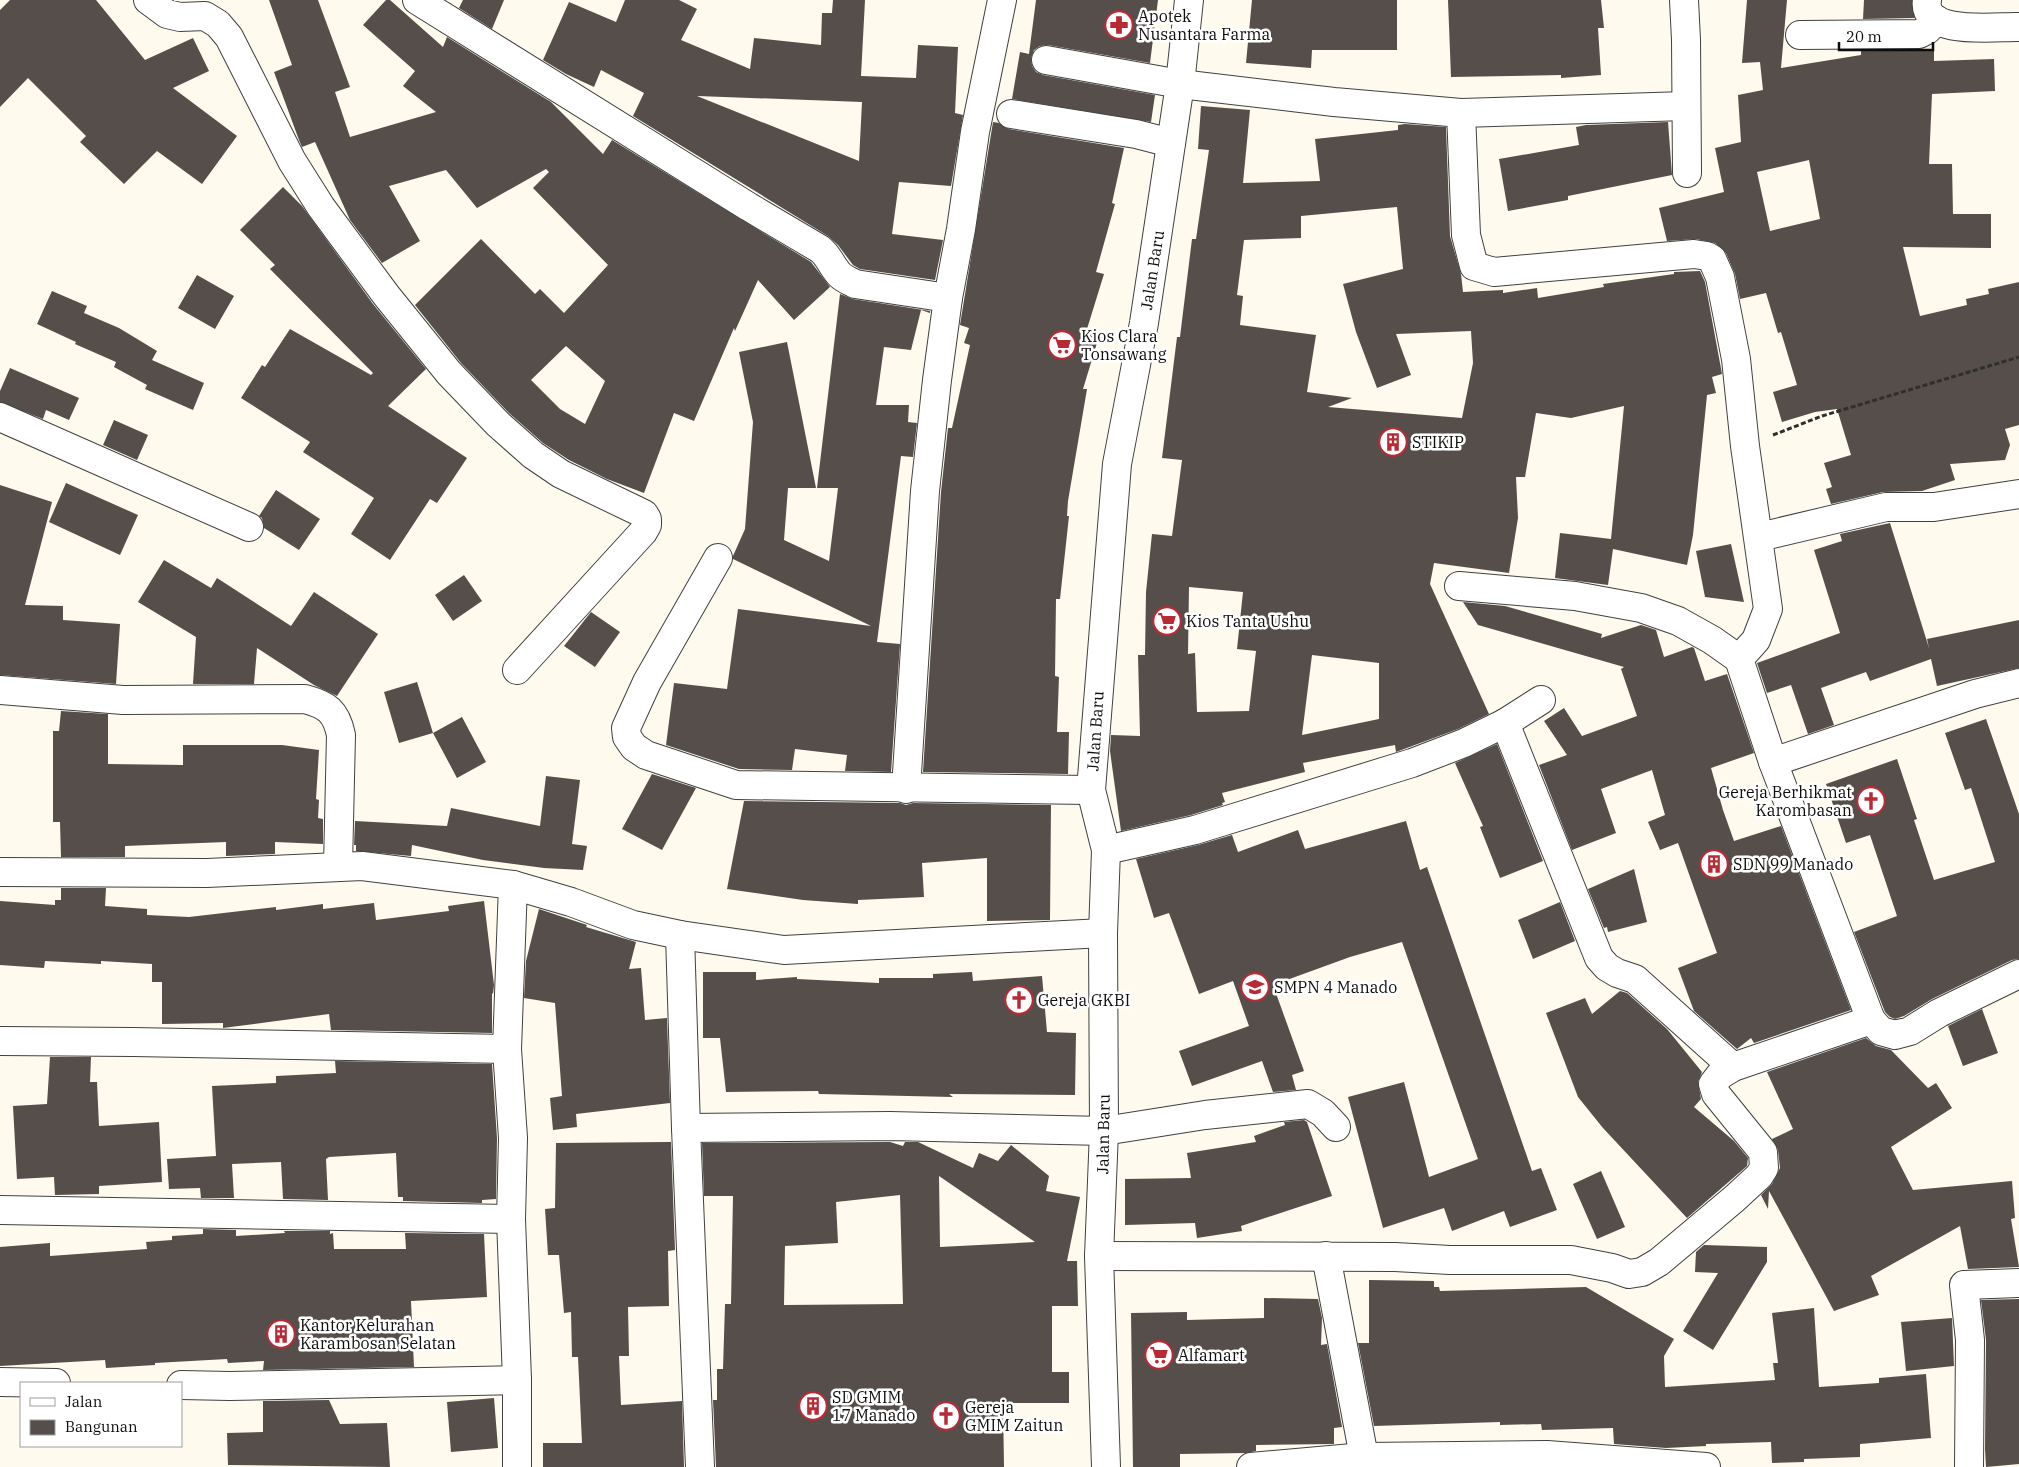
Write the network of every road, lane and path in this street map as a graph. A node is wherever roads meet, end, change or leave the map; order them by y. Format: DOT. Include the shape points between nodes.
graph roads {
  1 [pos="148,0"];
  2 [pos="417,0"];
  3 [pos="1002,0"];
  4 [pos="1189,0"];
  5 [pos="1684,0"];
  6 [pos="1932,10"];
  7 [pos="2019,27"];
  8 [pos="1800,35"];
  9 [pos="1046,60"];
  10 [pos="1180,84"];
  11 [pos="1686,106"];
  12 [pos="1461,113"];
  13 [pos="1011,114"];
  14 [pos="1171,142"];
  15 [pos="1687,173"];
  16 [pos="948,298"];
  17 [pos="2019,358"];
  18 [pos="0,417"];
  19 [pos="1745,446"];
  20 [pos="2019,494"];
  21 [pos="249,527"];
  22 [pos="1759,536"];
  23 [pos="718,558"];
  24 [pos="1459,586"];
  25 [pos="1739,659"];
  26 [pos="517,670"];
  27 [pos="2019,683"];
  28 [pos="0,690"];
  29 [pos="1540,700"];
  30 [pos="1505,723"];
  31 [pos="1773,762"];
  32 [pos="906,789"];
  33 [pos="1091,790"];
  34 [pos="1106,850"];
  35 [pos="338,866"];
  36 [pos="0,872"];
  37 [pos="513,885"];
  38 [pos="1103,933"];
  39 [pos="680,935"];
  40 [pos="2019,974"];
  41 [pos="1871,1020"];
  42 [pos="0,1041"];
  43 [pos="507,1049"];
  44 [pos="1733,1068"];
  45 [pos="1336,1127"];
  46 [pos="686,1128"];
  47 [pos="1104,1131"];
  48 [pos="0,1210"];
  49 [pos="511,1219"];
  50 [pos="1099,1256"];
  51 [pos="1326,1256"];
  52 [pos="2019,1283"];
  53 [pos="517,1380"];
  54 [pos="0,1382"];
  55 [pos="20,1382"];
  56 [pos="182,1385"];
  57 [pos="1364,1457"];
  58 [pos="517,1467"];
  59 [pos="700,1467"];
  60 [pos="1106,1467"];
  61 [pos="1251,1467"];
  62 [pos="1706,1467"];
  63 [pos="1969,1467"];
  1 -- 26 [label="street" via="167,14 205,16 218,24 229,37 292,161 320,207 449,373 498,424 561,474 644,514 648,519 643,532"];
  2 -- 16 [label="street" via="820,248 839,274 854,284"];
  3 -- 16 [label="street" via="974,132 962,229"];
  4 -- 10 [label="street, Jalan Baru"];
  5 -- 11 [label="street"];
  6 -- 7 [label="street" via="1972,28"];
  6 -- 8 [label="street" via="1928,30 1919,34"];
  9 -- 10 [label="street"];
  10 -- 12 [label="street"];
  10 -- 14 [label="street, Jalan Baru"];
  11 -- 12 [label="street"];
  11 -- 15 [label="street"];
  12 -- 19 [label="street" via="1466,235 1474,266 1494,272 1694,254 1712,259 1720,277 1736,359"];
  13 -- 14 [label="street"];
  14 -- 33 [label="street, Jalan Baru" via="1144,323 1117,464"];
  16 -- 32 [label="street" via="926,491"];
  17 -- 19 [label="path" via="1822,416"];
  18 -- 21 [label="street"];
  19 -- 22 [label="street"];
  20 -- 22 [label="street" via="1934,507 1886,508"];
  22 -- 25 [label="street" via="1768,609 1756,640"];
  23 -- 32 [label="street" via="647,682 626,728 627,737 634,747 646,755 736,785"];
  24 -- 25 [label="street" via="1575,596 1641,608 1678,621"];
  25 -- 31 [label="street"];
  27 -- 31 [label="street" via="1974,694"];
  28 -- 35 [label="street" via="123,700 305,699 324,705 338,720 341,735"];
  29 -- 30 [label="street"];
  30 -- 34 [label="street" via="1412,764 1195,830"];
  30 -- 44 [label="street" via="1599,958 1617,973 1635,979"];
  31 -- 41 [label="street"];
  32 -- 33 [label="street"];
  33 -- 34 [label="street, Jalan Baru"];
  34 -- 38 [label="street, Jalan Baru"];
  35 -- 36 [label="street" via="207,873"];
  35 -- 37 [label="street" via="362,866"];
  37 -- 39 [label="street" via="633,925"];
  37 -- 43 [label="street"];
  38 -- 39 [label="street" via="784,950"];
  38 -- 47 [label="street, Jalan Baru"];
  39 -- 46 [label="street"];
  40 -- 41 [label="street" via="1902,1033 1895,1035 1881,1031"];
  41 -- 44 [label="street"];
  42 -- 43 [label="street"];
  43 -- 49 [label="street" via="513,1138"];
  44 -- 51 [label="street" via="1720,1075 1713,1084 1716,1094 1763,1152 1764,1168 1727,1205 1660,1262 1642,1272 1629,1274 1571,1260"];
  45 -- 47 [label="street" via="1323,1113 1308,1104 1205,1115"];
  46 -- 47 [label="street" via="890,1126"];
  46 -- 59 [label="street"];
  47 -- 50 [label="street, Jalan Baru"];
  48 -- 49 [label="street"];
  49 -- 53 [label="street"];
  50 -- 51 [label="street"];
  50 -- 60 [label="street, Jalan Baru"];
  51 -- 57 [label="street"];
  52 -- 63 [label="street" via="1964,1285 1970,1340"];
  53 -- 56 [label="street"];
  53 -- 58 [label="street"];
  54 -- 55 [label="street"];
  57 -- 61 [label="street"];
  57 -- 62 [label="street" via="1548,1456"];
}
